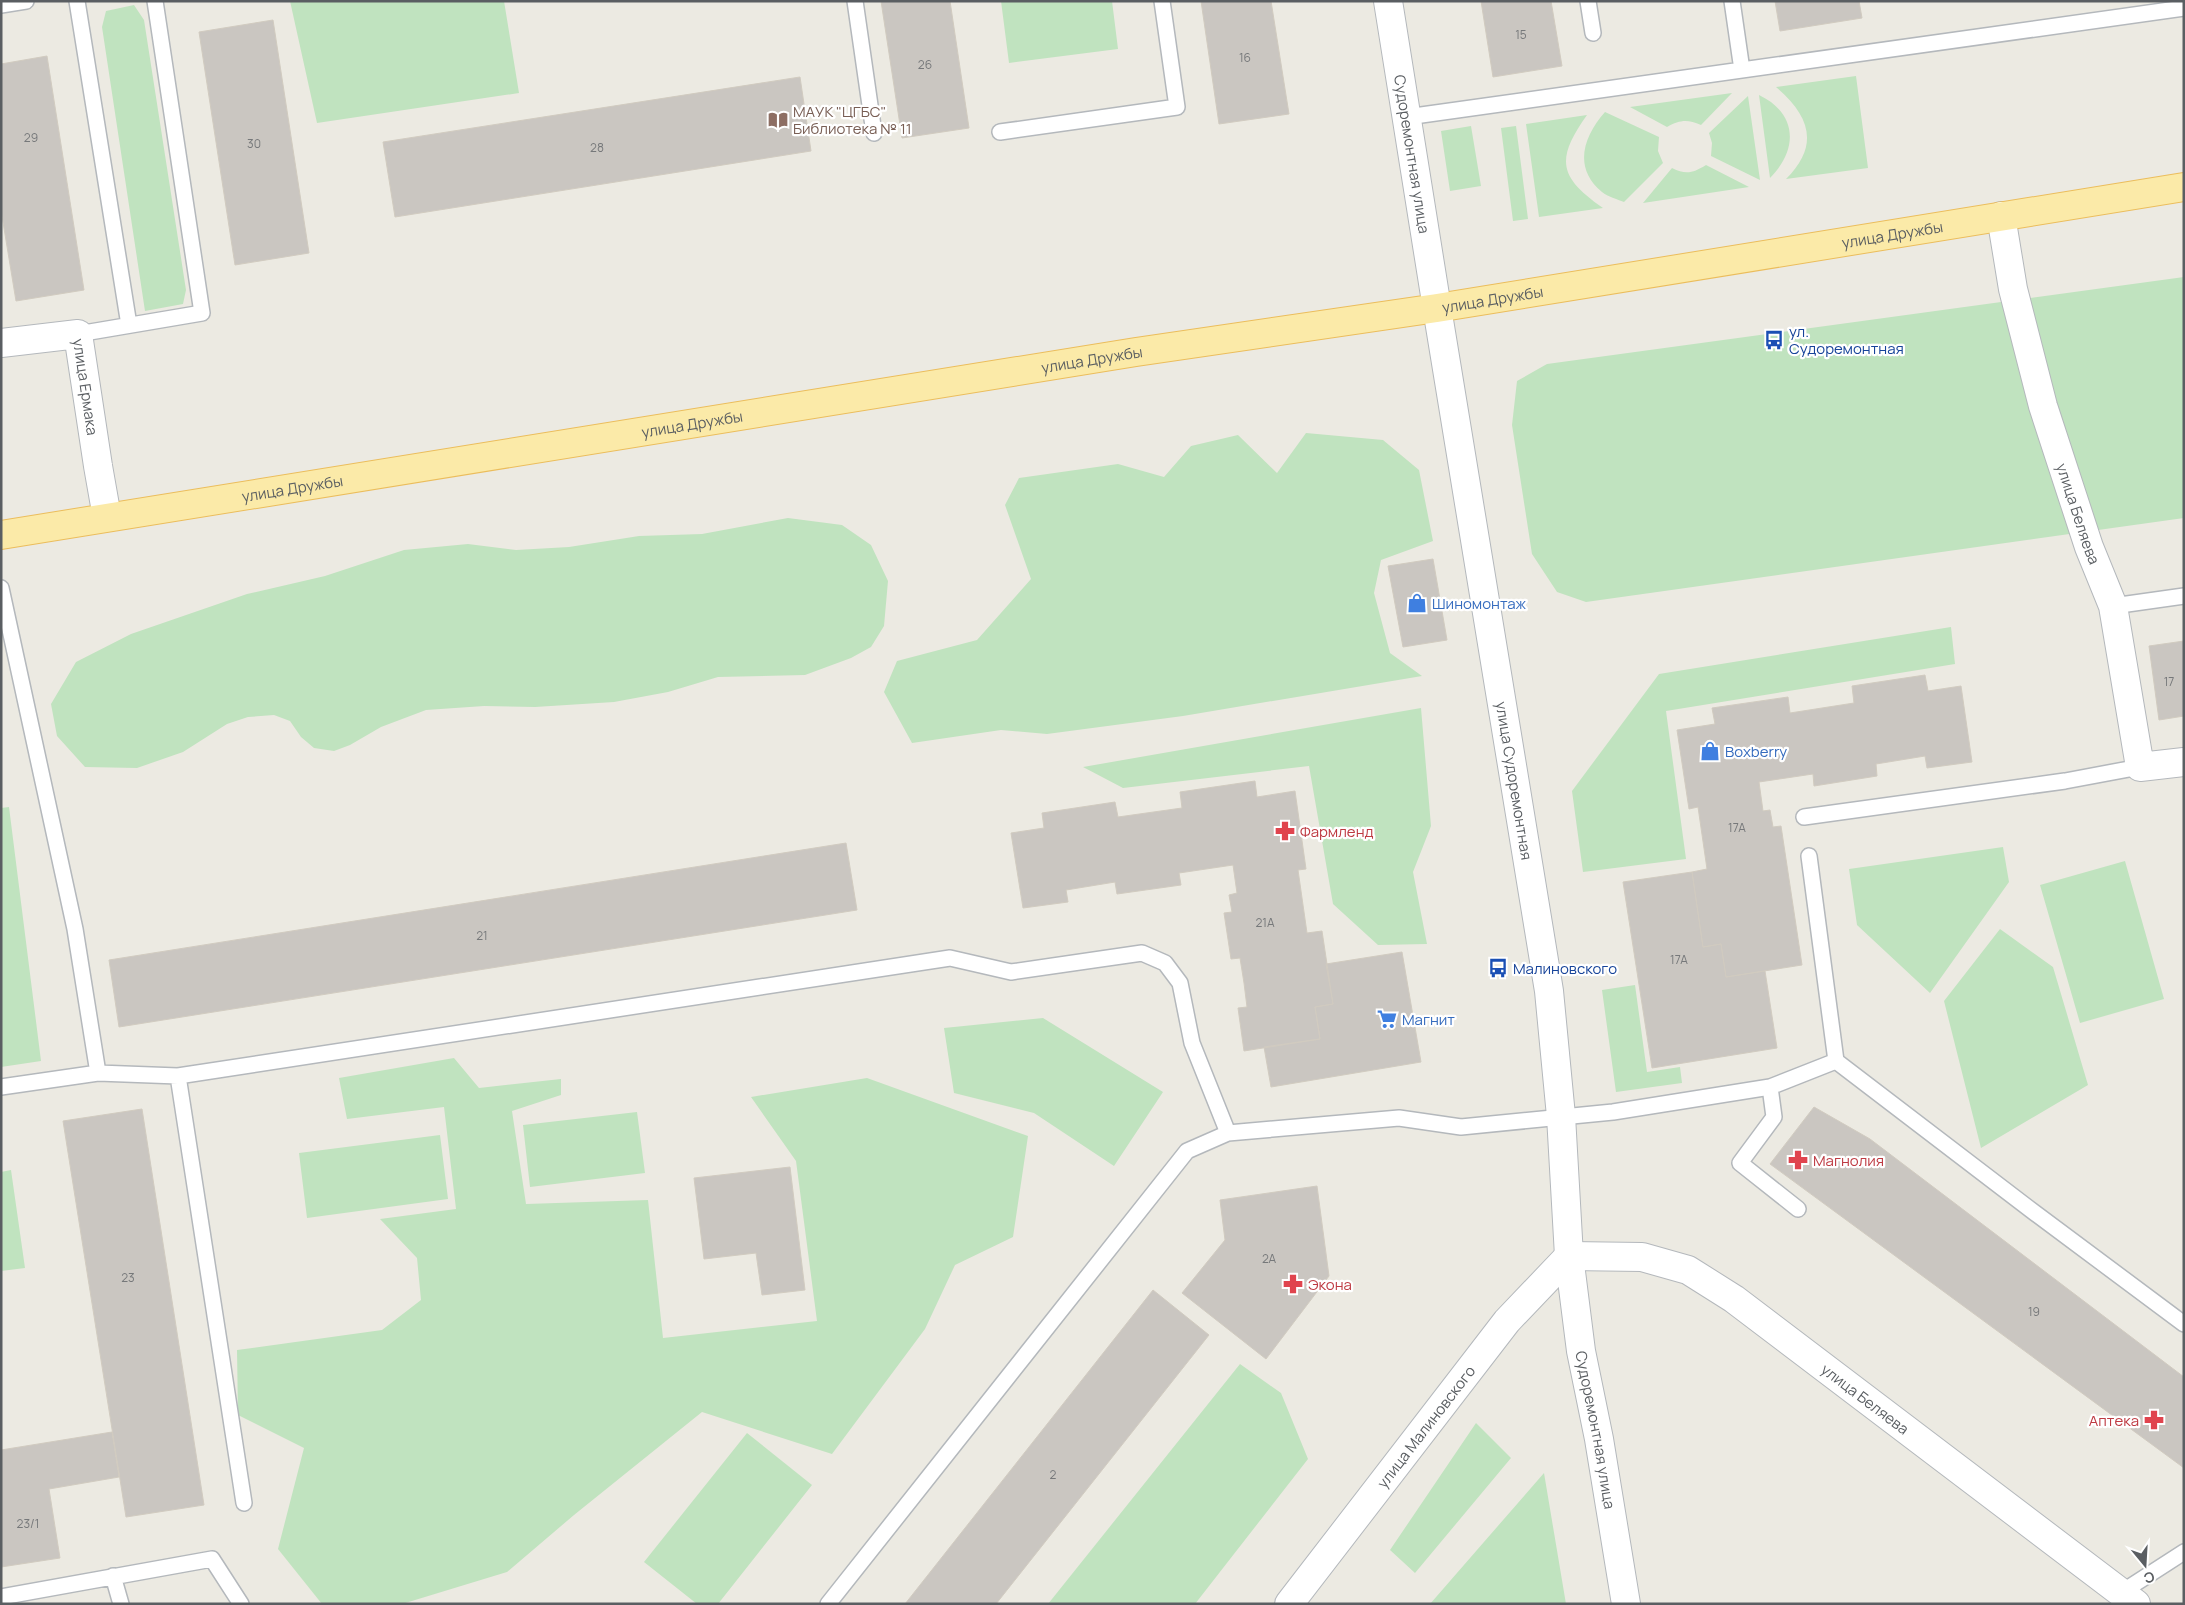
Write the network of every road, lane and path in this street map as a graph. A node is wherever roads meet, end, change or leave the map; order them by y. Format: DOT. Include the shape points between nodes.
graph roads {
  1 [pos="26,1"];
  2 [pos="77,1"];
  3 [pos="154,1"];
  4 [pos="855,1"];
  5 [pos="1162,1"];
  6 [pos="1388,1"];
  7 [pos="1588,1"];
  8 [pos="1732,1"];
  9 [pos="1,5"];
  10 [pos="2184,8"];
  11 [pos="1593,33"];
  12 [pos="1742,70"];
  13 [pos="1407,117"];
  14 [pos="874,132"];
  15 [pos="1000,132"];
  16 [pos="2184,187"];
  17 [pos="2001,216"];
  18 [pos="1437,308"];
  19 [pos="128,325"];
  20 [pos="78,334"];
  21 [pos="1,343"];
  22 [pos="107,517"];
  23 [pos="1,535"];
  24 [pos="1,588"];
  25 [pos="2184,596"];
  26 [pos="2113,606"];
  27 [pos="2184,762"];
  28 [pos="2140,767"];
  29 [pos="1804,817"];
  30 [pos="1809,856"];
  31 [pos="1836,1061"];
  32 [pos="98,1073"];
  33 [pos="178,1076"];
  34 [pos="1,1087"];
  35 [pos="1770,1088"];
  36 [pos="1562,1116"];
  37 [pos="1228,1133"];
  38 [pos="1798,1209"];
  39 [pos="1570,1256"];
  40 [pos="2184,1324"];
  41 [pos="244,1503"];
  42 [pos="2184,1552"];
  43 [pos="113,1576"];
  44 [pos="1,1597"];
  45 [pos="2129,1598"];
  46 [pos="122,1604"];
  47 [pos="241,1604"];
  48 [pos="828,1604"];
  49 [pos="1289,1604"];
  50 [pos="1626,1604"];
  1 -- 9 [label="lane"];
  2 -- 19 [label="lane"];
  3 -- 19 [label="lane" via="202,314"];
  4 -- 14 [label="lane"];
  5 -- 15 [label="lane" via="1176,107"];
  6 -- 13 [label="street, Судоремонтная улица"];
  7 -- 11 [label="lane"];
  8 -- 12 [label="lane"];
  10 -- 12 [label="lane"];
  12 -- 13 [label="lane"];
  13 -- 18 [label="street, Судоремонтная улица"];
  16 -- 17 [label="main road, улица Дружбы"];
  17 -- 18 [label="main road, улица Дружбы"];
  17 -- 26 [label="street, улица Беляева" via="2013,289 2043,406 2089,547"];
  18 -- 22 [label="main road, улица Дружбы" via="1136,352"];
  18 -- 36 [label="street, улица Судоремонтная" via="1550,991"];
  19 -- 20 [label="lane"];
  20 -- 21 [label="street, улица Ермака"];
  20 -- 22 [label="street, улица Ермака"];
  22 -- 23 [label="main road, улица Дружбы"];
  24 -- 32 [label="lane" via="75,929"];
  25 -- 26 [label="lane"];
  26 -- 28 [label="street, улица Беляева"];
  27 -- 28 [label="street"];
  28 -- 29 [label="lane" via="2065,781"];
  30 -- 31 [label="lane"];
  31 -- 35 [label="lane"];
  31 -- 40 [label="lane"];
  32 -- 33 [label="lane"];
  32 -- 34 [label="lane"];
  33 -- 37 [label="lane" via="950,958 1011,972 1142,953 1165,963 1180,983 1192,1043"];
  33 -- 41 [label="lane"];
  35 -- 36 [label="lane" via="1614,1112"];
  35 -- 38 [label="lane" via="1774,1117 1740,1163"];
  36 -- 37 [label="lane" via="1461,1127 1398,1118"];
  36 -- 39 [label="street, улица Судоремонтная"];
  37 -- 48 [label="lane" via="1187,1151"];
  39 -- 45 [label="street, улица Беляева" via="1642,1257 1688,1270 1734,1299"];
  39 -- 49 [label="street, улица Малиновского" via="1507,1321"];
  39 -- 50 [label="street, Судоремонтная улица" via="1582,1351"];
  42 -- 45 [label="lane"];
  43 -- 44 [label="lane"];
  43 -- 46 [label="lane"];
  43 -- 47 [label="lane" via="212,1559"];
}
